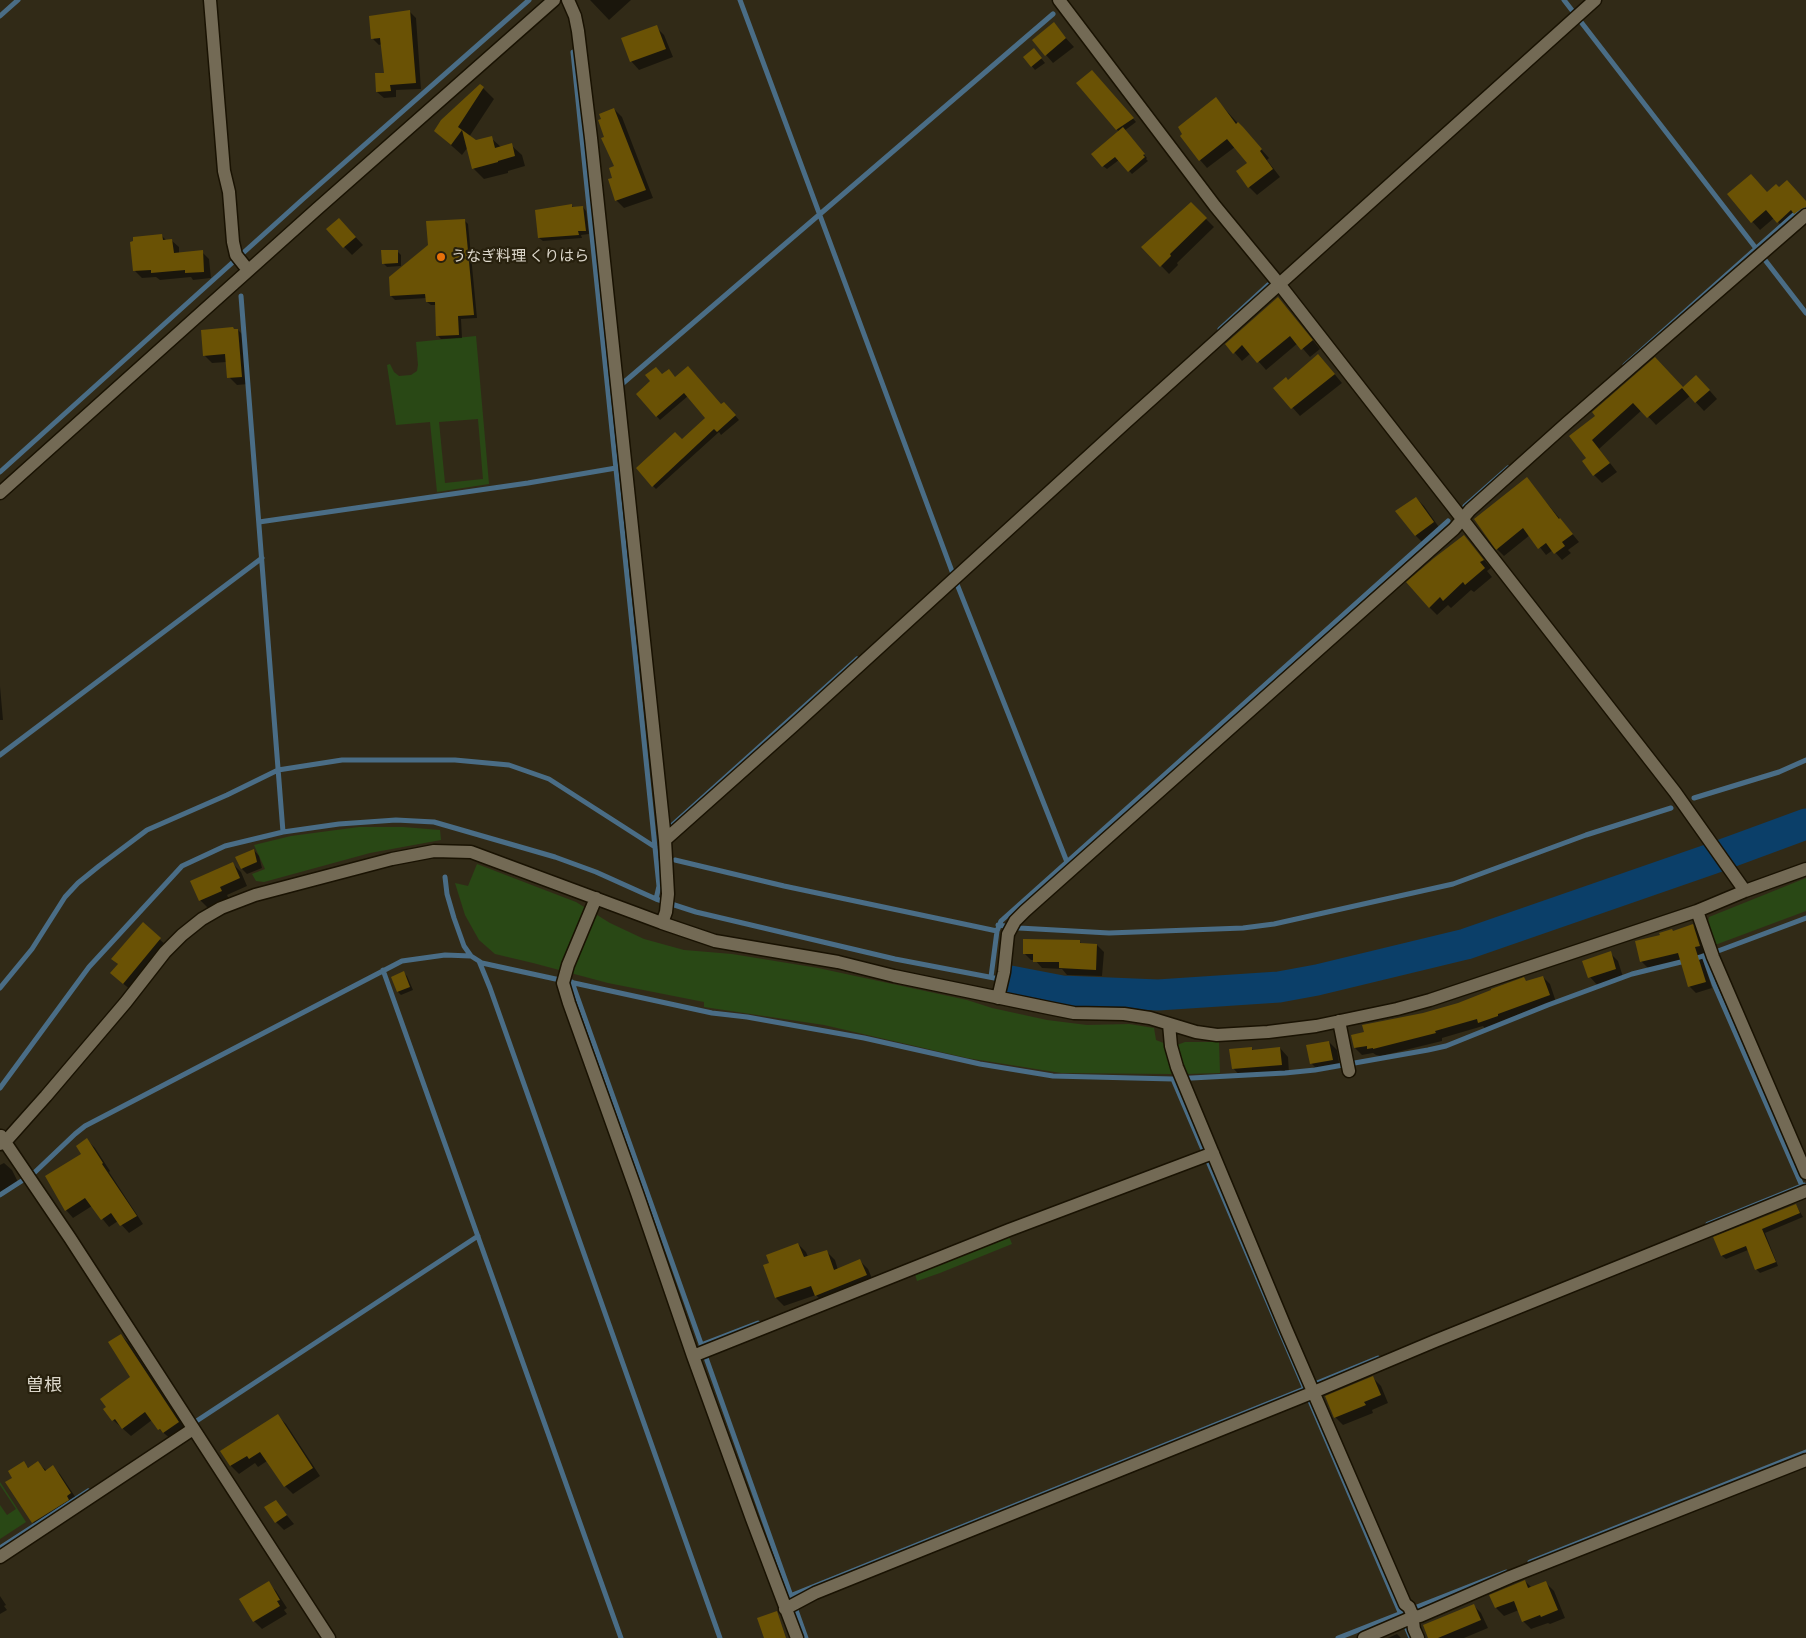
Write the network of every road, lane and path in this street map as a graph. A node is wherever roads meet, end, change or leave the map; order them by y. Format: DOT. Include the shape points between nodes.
graph roads {
  1 [pos="210,0"];
  2 [pos="554,0"];
  3 [pos="568,0"];
  4 [pos="1060,0"];
  5 [pos="1595,0"];
  6 [pos="1806,215"];
  7 [pos="242,263"];
  8 [pos="1280,284"];
  9 [pos="0,493"];
  10 [pos="1462,519"];
  11 [pos="665,840"];
  12 [pos="1806,869"];
  13 [pos="1746,891"];
  14 [pos="596,898"];
  15 [pos="1697,911"];
  16 [pos="664,917"];
  17 [pos="999,992"];
  18 [pos="1339,1021"];
  19 [pos="1169,1024"];
  20 [pos="1348,1066"];
  21 [pos="2,1140"];
  22 [pos="1208,1155"];
  23 [pos="1806,1173"];
  24 [pos="1804,1192"];
  25 [pos="700,1353"];
  26 [pos="1309,1394"];
  27 [pos="193,1430"];
  28 [pos="1806,1460"];
  29 [pos="0,1557"];
  30 [pos="792,1606"];
  31 [pos="1409,1616"];
  32 [pos="329,1638"];
  33 [pos="797,1638"];
  34 [pos="1364,1638"];
  35 [pos="1418,1638"];
  1 -- 7 [label="street" via="224,170 233,242"];
  2 -- 7 [label="street"];
  3 -- 11 [label="street" via="578,31 591,138"];
  4 -- 8 [label="street" via="1216,206"];
  5 -- 8 [label="street"];
  6 -- 10 [label="street"];
  7 -- 9 [label="street"];
  8 -- 10 [label="street"];
  8 -- 11 [label="street"];
  10 -- 13 [label="street" via="1674,792"];
  10 -- 17 [label="street" via="1025,911 1011,928"];
  11 -- 16 [label="street" via="668,894"];
  12 -- 13 [label="street"];
  13 -- 15 [label="street"];
  14 -- 16 [label="street"];
  14 -- 21 [label="street" via="471,852 444,850 392,859 231,903 202,919 173,943 120,1009"];
  14 -- 25 [label="street" via="564,978 569,1003 637,1193"];
  15 -- 18 [label="street" via="1430,1000"];
  15 -- 23 [label="street" via="1711,953"];
  16 -- 17 [label="street" via="715,941 838,962 894,976"];
  17 -- 19 [label="street" via="1074,1013 1124,1014"];
  18 -- 19 [label="street" via="1268,1032 1217,1035"];
  18 -- 20 [label="street"];
  19 -- 22 [label="street" via="1172,1056"];
  21 -- 27 [label="street"];
  22 -- 25 [label="street"];
  22 -- 26 [label="street" via="1286,1329"];
  24 -- 26 [label="street"];
  25 -- 30 [label="street"];
  26 -- 30 [label="street" via="834,1586"];
  26 -- 31 [label="street"];
  27 -- 29 [label="street"];
  27 -- 32 [label="street"];
  28 -- 31 [label="street" via="1420,1616"];
  30 -- 33 [label="street"];
  31 -- 34 [label="street"];
  31 -- 35 [label="street"];
}
